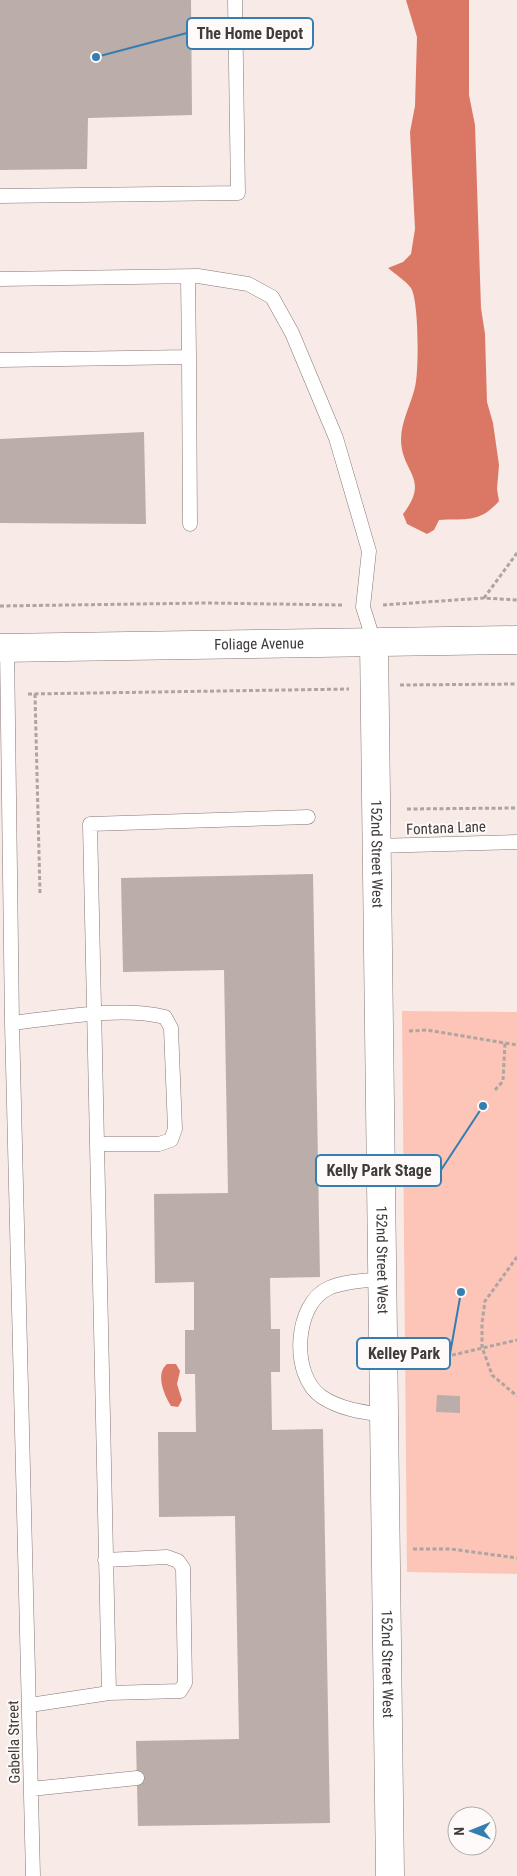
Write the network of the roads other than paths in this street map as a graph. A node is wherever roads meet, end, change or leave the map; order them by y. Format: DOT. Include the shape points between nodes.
graph roads {
  1 [pos="235,0"];
  2 [pos="0,196"];
  3 [pos="188,278"];
  4 [pos="0,279"];
  5 [pos="189,357"];
  6 [pos="0,360"];
  7 [pos="190,524"];
  8 [pos="517,640"];
  9 [pos="374,642"];
  10 [pos="3,648"];
  11 [pos="308,817"];
  12 [pos="517,842"];
  13 [pos="375,846"];
  14 [pos="94,1014"];
  15 [pos="12,1023"];
  16 [pos="97,1144"];
  17 [pos="382,1279"];
  18 [pos="383,1415"];
  19 [pos="105,1560"];
  20 [pos="109,1693"];
  21 [pos="30,1705"];
  22 [pos="137,1778"];
  23 [pos="31,1789"];
  24 [pos="33,1876"];
  25 [pos="390,1876"];
  1 -- 2 [label="lane" via="238,193"];
  3 -- 4 [label="lane"];
  3 -- 5 [label="lane"];
  3 -- 9 [label="lane" via="198,276 248,284 272,297 292,333 336,438 369,551 363,607"];
  5 -- 6 [label="lane"];
  5 -- 7 [label="lane"];
  8 -- 9 [label="street, Foliage Avenue"];
  9 -- 10 [label="street, Foliage Avenue"];
  9 -- 13 [label="street, 152nd Street West"];
  10 -- 15 [label="lane, Gabella Street" via="8,694"];
  11 -- 14 [label="lane" via="90,824"];
  12 -- 13 [label="lane, Fontana Lane"];
  13 -- 17 [label="street, 152nd Street West"];
  14 -- 15 [label="lane"];
  14 -- 16 [label="lane"];
  14 -- 16 [label="lane" via="154,1014 165,1017 171,1028 175,1129 171,1140 159,1144"];
  15 -- 21 [label="lane, Gabella Street"];
  16 -- 19 [label="lane"];
  17 -- 18 [label="street, 152nd Street West"];
  17 -- 18 [label="lane" via="327,1288 307,1308 300,1341 303,1373 320,1396 353,1411"];
  18 -- 25 [label="street, 152nd Street West"];
  19 -- 20 [label="lane"];
  19 -- 20 [label="lane" via="167,1557 178,1561 183,1568 185,1683 180,1691"];
  20 -- 21 [label="lane"];
  21 -- 23 [label="lane, Gabella Street"];
  22 -- 23 [label="lane"];
  23 -- 24 [label="lane, Gabella Street"];
}
